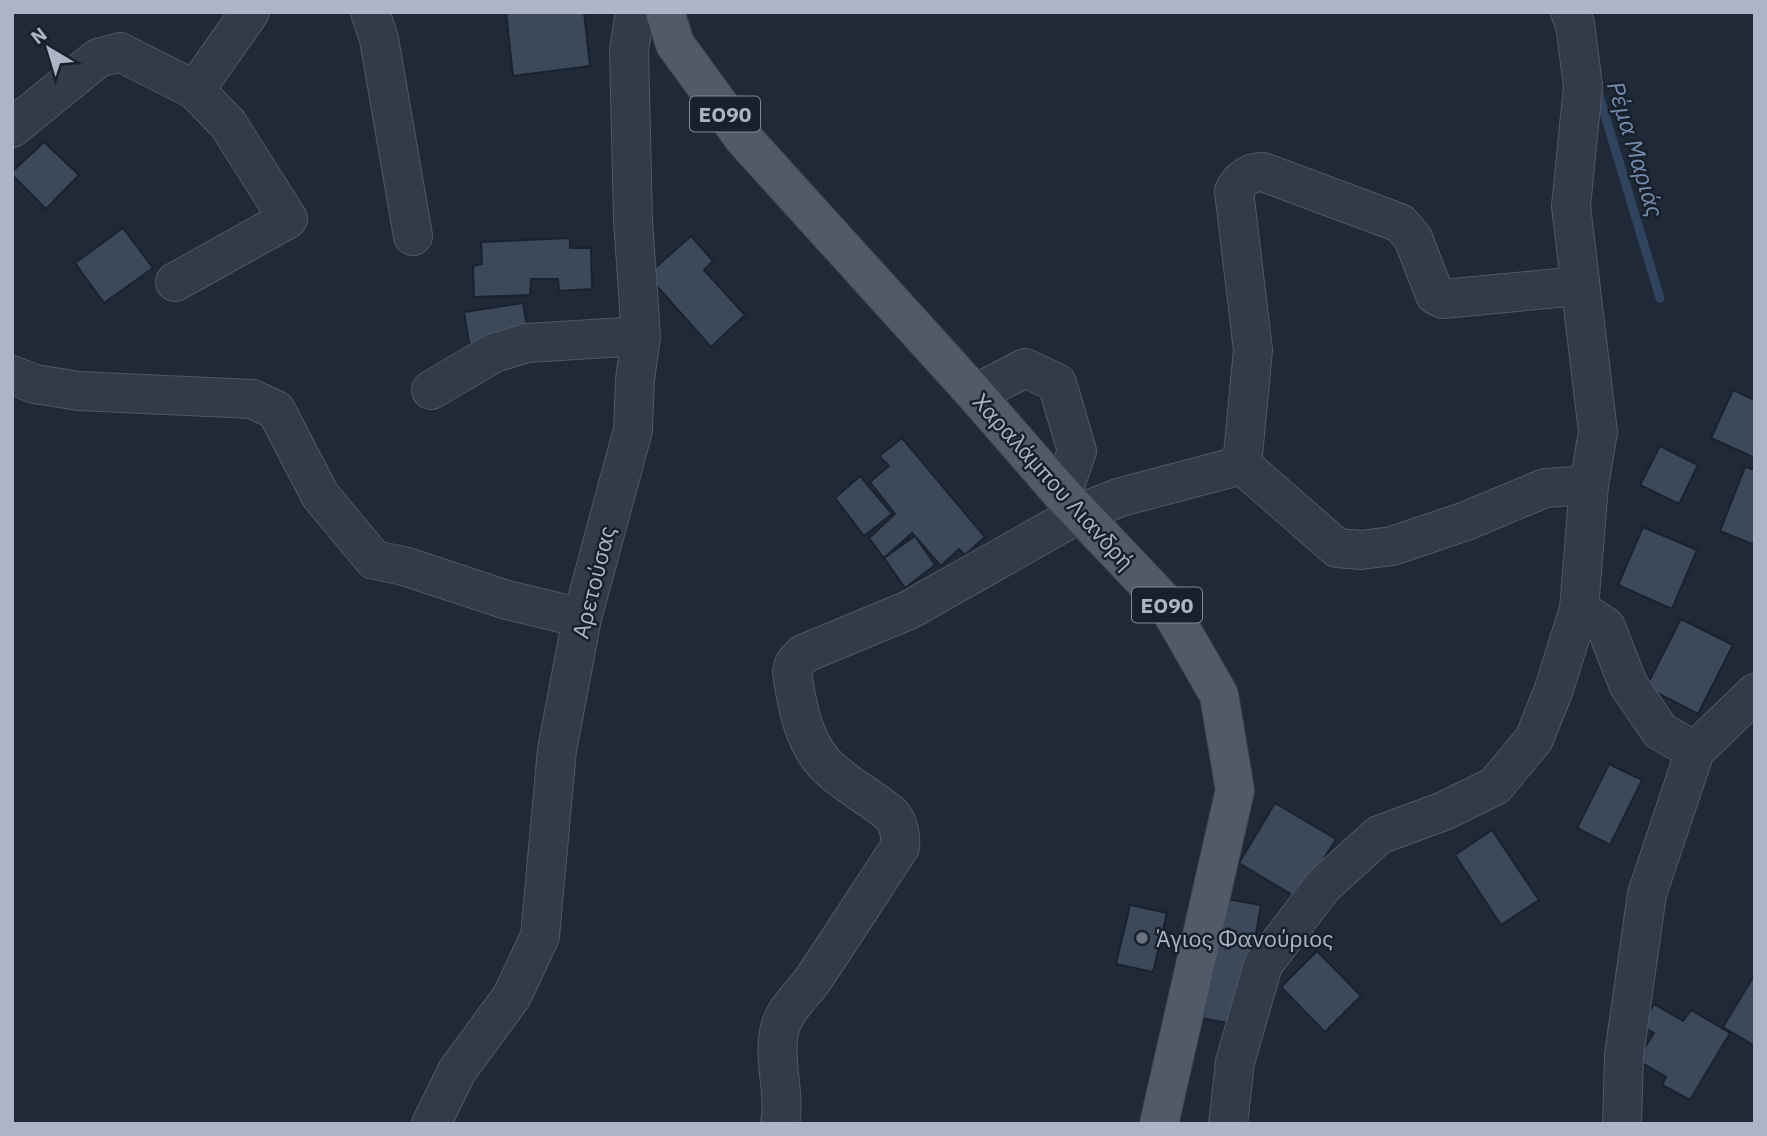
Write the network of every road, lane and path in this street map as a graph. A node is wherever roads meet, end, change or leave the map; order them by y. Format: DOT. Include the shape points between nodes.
graph roads {
  1 [pos="250,12"];
  2 [pos="370,12"];
  3 [pos="635,12"];
  4 [pos="665,12"];
  5 [pos="1570,12"];
  6 [pos="195,90"];
  7 [pos="12,128"];
  8 [pos="413,236"];
  9 [pos="175,282"];
  10 [pos="1579,286"];
  11 [pos="641,336"];
  12 [pos="12,375"];
  13 [pos="431,390"];
  14 [pos="975,394"];
  15 [pos="1242,466"];
  16 [pos="1588,485"];
  17 [pos="1071,504"];
  18 [pos="1579,609"];
  19 [pos="582,618"];
  20 [pos="1755,693"];
  21 [pos="1695,751"];
  22 [pos="431,1124"];
  23 [pos="780,1124"];
  24 [pos="1160,1124"];
  25 [pos="1228,1124"];
  26 [pos="1622,1124"];
  1 -- 6 [label="street"];
  2 -- 8 [label="street" via="379,39"];
  3 -- 11 [label="street, Αρετούσας" via="629,50"];
  4 -- 14 [label="main road, Χαραλάμπου Λιανδρή / ΕΟ90" via="675,44 744,139"];
  5 -- 10 [label="street" via="1583,86 1571,206"];
  6 -- 7 [label="street" via="120,52 99,58"];
  6 -- 9 [label="street" via="228,124 288,219"];
  10 -- 15 [label="street" via="1443,299 1435,295 1413,238 1399,223 1263,172 1244,176 1234,191 1253,350"];
  10 -- 16 [label="street" via="1598,432"];
  11 -- 13 [label="street" via="527,343 494,353"];
  11 -- 19 [label="street, Αρετούσας" via="633,430"];
  12 -- 19 [label="street" via="34,384 79,391 252,398 276,410 320,495 374,560"];
  14 -- 17 [label="main road, Χαραλάμπου Λιανδρή / ΕΟ90"];
  14 -- 17 [label="street" via="1025,368 1057,383 1077,451"];
  15 -- 16 [label="street" via="1338,548 1361,550 1392,546 1545,488"];
  15 -- 17 [label="street" via="1121,497"];
  16 -- 18 [label="street"];
  17 -- 23 [label="street" via="909,610 803,654 794,664 793,681 814,752 832,772 892,815 901,835 900,847 783,1020 778,1047"];
  17 -- 24 [label="main road, Χαραλάμπου Λιανδρή / ΕΟ90" via="1168,606 1219,695 1235,790"];
  18 -- 21 [label="street" via="1606,627 1628,684 1660,731"];
  18 -- 25 [label="street" via="1534,738 1495,786 1379,835 1323,886 1263,965 1235,1062"];
  19 -- 22 [label="street, Αρετούσας" via="557,750 540,936 512,996 457,1072"];
  20 -- 21 [label="street"];
  21 -- 26 [label="street" via="1647,894 1624,1055"];
}
